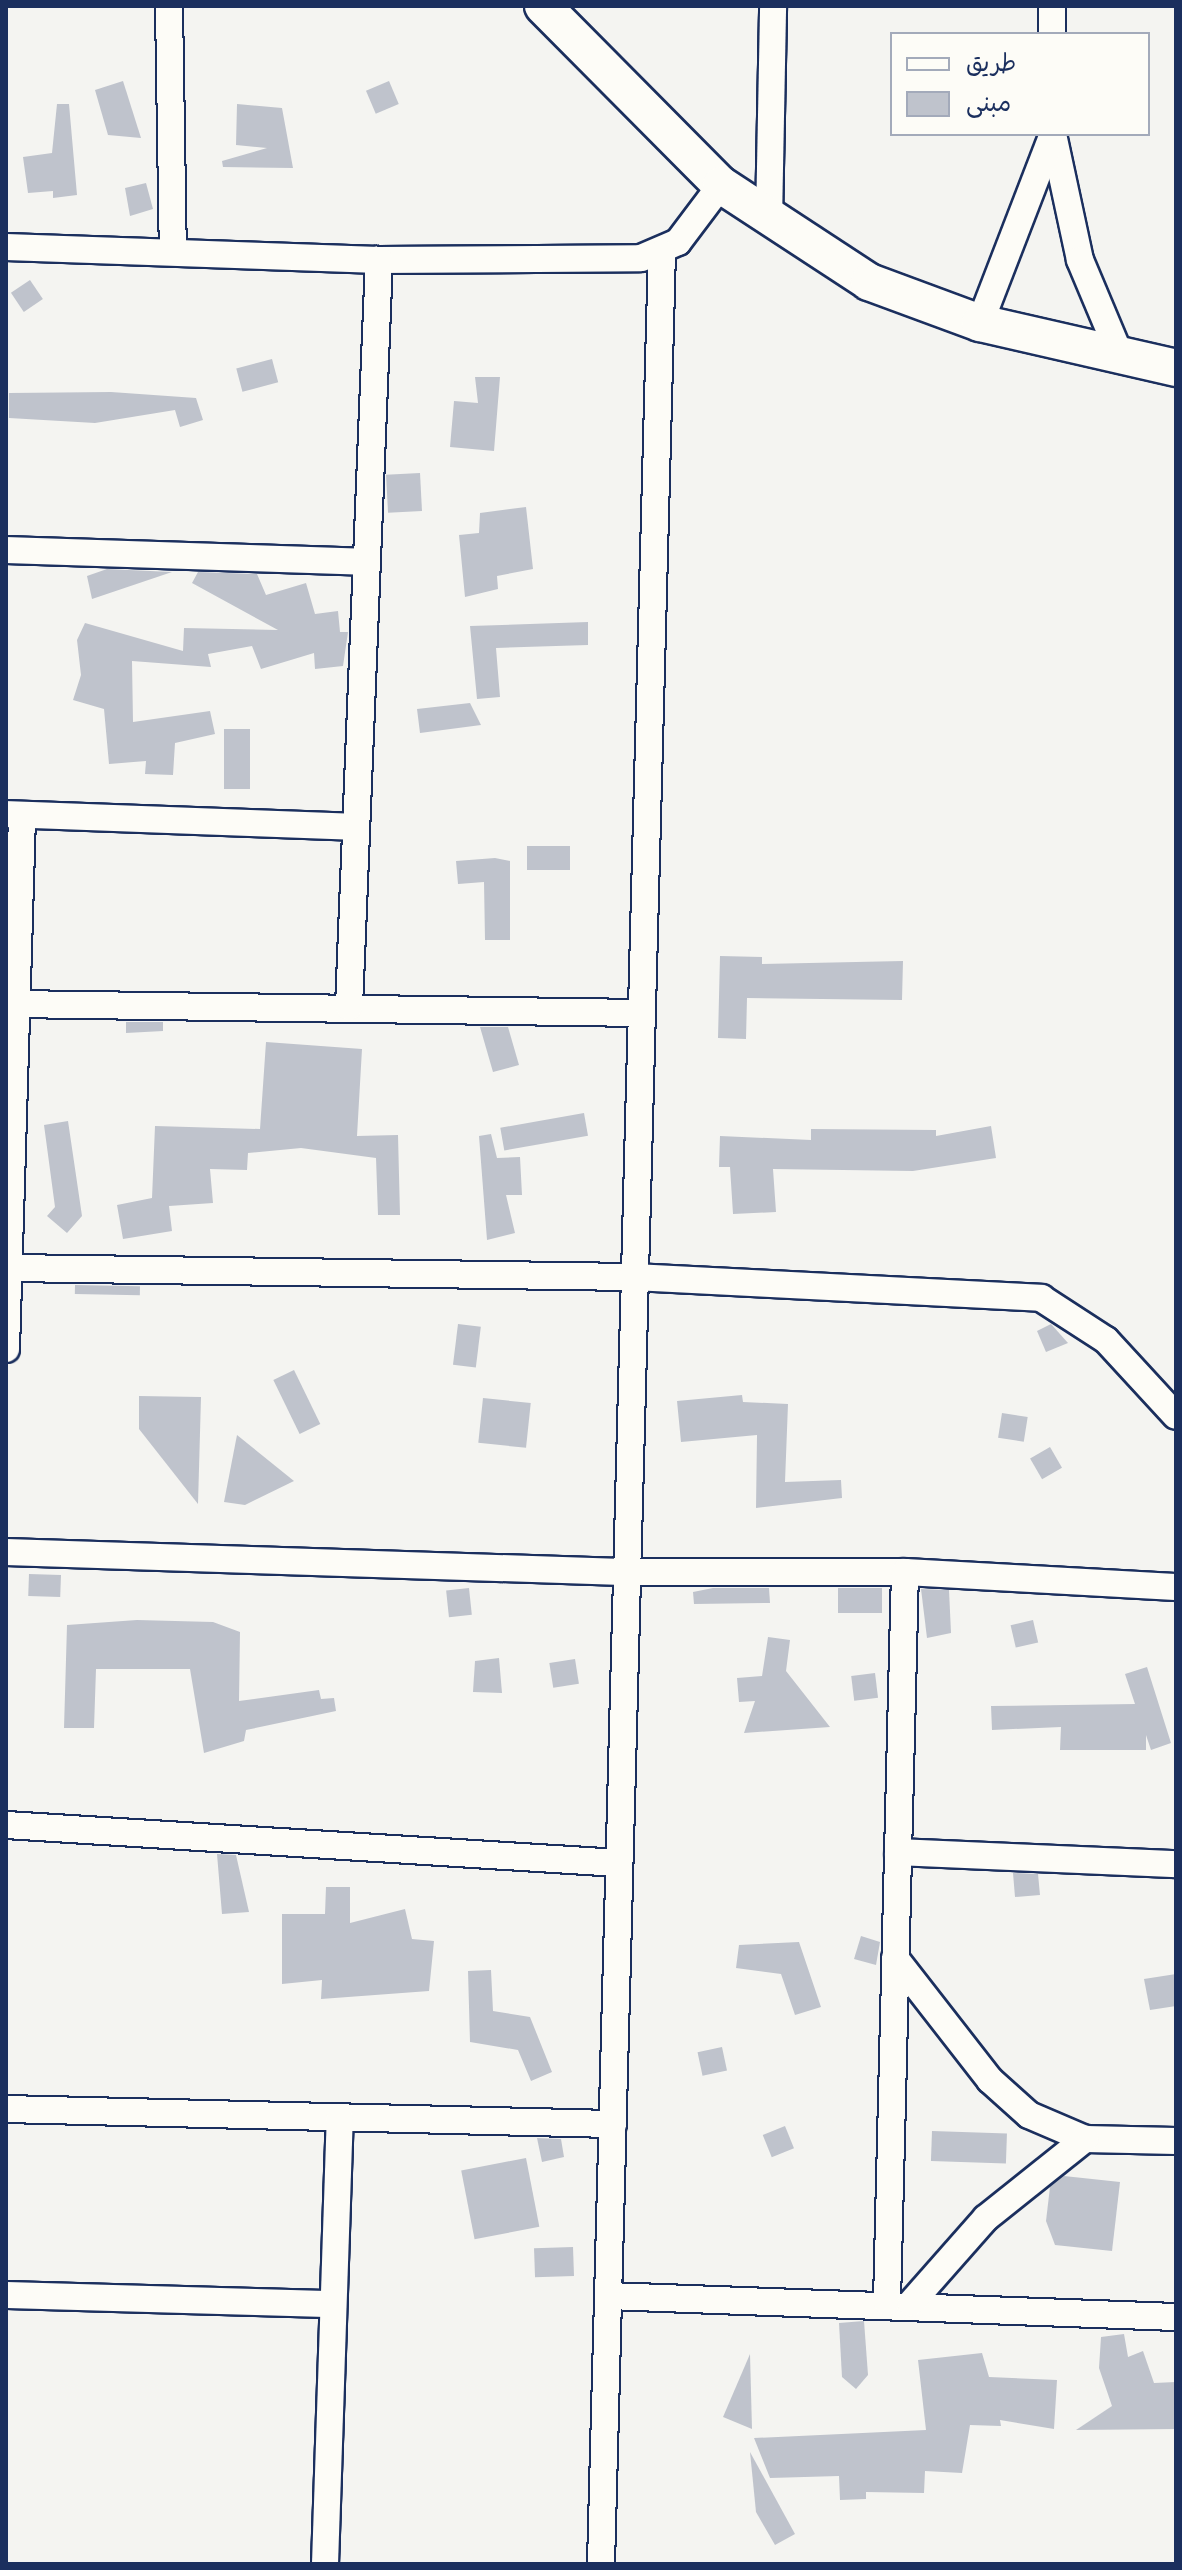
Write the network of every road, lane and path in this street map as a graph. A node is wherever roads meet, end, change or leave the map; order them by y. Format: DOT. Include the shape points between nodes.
graph roads {
  1 [pos="169,6"];
  2 [pos="543,6"];
  3 [pos="773,6"];
  4 [pos="1052,6"];
  5 [pos="1052,32"];
  6 [pos="1052,136"];
  7 [pos="1053,136"];
  8 [pos="721,185"];
  9 [pos="769,220"];
  10 [pos="6,247"];
  11 [pos="173,250"];
  12 [pos="662,254"];
  13 [pos="379,260"];
  14 [pos="980,323"];
  15 [pos="1120,355"];
  16 [pos="1176,368"];
  17 [pos="6,550"];
  18 [pos="366,562"];
  19 [pos="14,814"];
  20 [pos="353,827"];
  21 [pos="13,1004"];
  22 [pos="349,1007"];
  23 [pos="641,1013"];
  24 [pos="10,1268"];
  25 [pos="632,1277"];
  26 [pos="6,1349"];
  27 [pos="1176,1416"];
  28 [pos="6,1552"];
  29 [pos="623,1572"];
  30 [pos="905,1572"];
  31 [pos="1176,1587"];
  32 [pos="6,1825"];
  33 [pos="898,1852"];
  34 [pos="619,1863"];
  35 [pos="1176,1864"];
  36 [pos="895,1958"];
  37 [pos="6,2109"];
  38 [pos="340,2118"];
  39 [pos="613,2124"];
  40 [pos="1085,2139"];
  41 [pos="1176,2141"];
  42 [pos="6,2295"];
  43 [pos="608,2296"];
  44 [pos="899,2302"];
  45 [pos="331,2304"];
  46 [pos="1176,2317"];
  47 [pos="325,2564"];
  48 [pos="601,2564"];
  1 -- 11 [label="street"];
  2 -- 8 [label="main road"];
  3 -- 9 [label="street"];
  4 -- 5 [label="street"];
  6 -- 14 [label="street"];
  7 -- 15 [label="street" via="1080,260"];
  8 -- 9 [label="main road"];
  8 -- 12 [label="street"];
  9 -- 14 [label="main road" via="869,282"];
  10 -- 11 [label="street"];
  11 -- 13 [label="street"];
  12 -- 13 [label="street"];
  12 -- 23 [label="street"];
  13 -- 18 [label="street"];
  14 -- 15 [label="main road"];
  15 -- 16 [label="main road"];
  17 -- 18 [label="street"];
  18 -- 20 [label="street"];
  19 -- 20 [label="street"];
  19 -- 21 [label="street"];
  20 -- 22 [label="street"];
  21 -- 22 [label="street"];
  21 -- 24 [label="street"];
  22 -- 23 [label="street"];
  23 -- 25 [label="street"];
  24 -- 25 [label="street"];
  24 -- 26 [label="street"];
  25 -- 27 [label="street" via="1041,1298 1106,1340"];
  25 -- 29 [label="street"];
  28 -- 29 [label="street"];
  29 -- 30 [label="street"];
  29 -- 34 [label="street"];
  30 -- 31 [label="street"];
  30 -- 33 [label="street"];
  32 -- 34 [label="street"];
  33 -- 35 [label="street"];
  33 -- 36 [label="street"];
  34 -- 39 [label="street"];
  36 -- 40 [label="street" via="990,2080 1029,2115"];
  36 -- 44 [label="street"];
  37 -- 38 [label="street"];
  38 -- 39 [label="street"];
  38 -- 45 [label="street"];
  39 -- 43 [label="street"];
  40 -- 41 [label="street"];
  40 -- 44 [label="street" via="986,2218"];
  42 -- 45 [label="street"];
  43 -- 44 [label="street"];
  43 -- 48 [label="street"];
  44 -- 46 [label="street"];
  45 -- 47 [label="street"];
}
